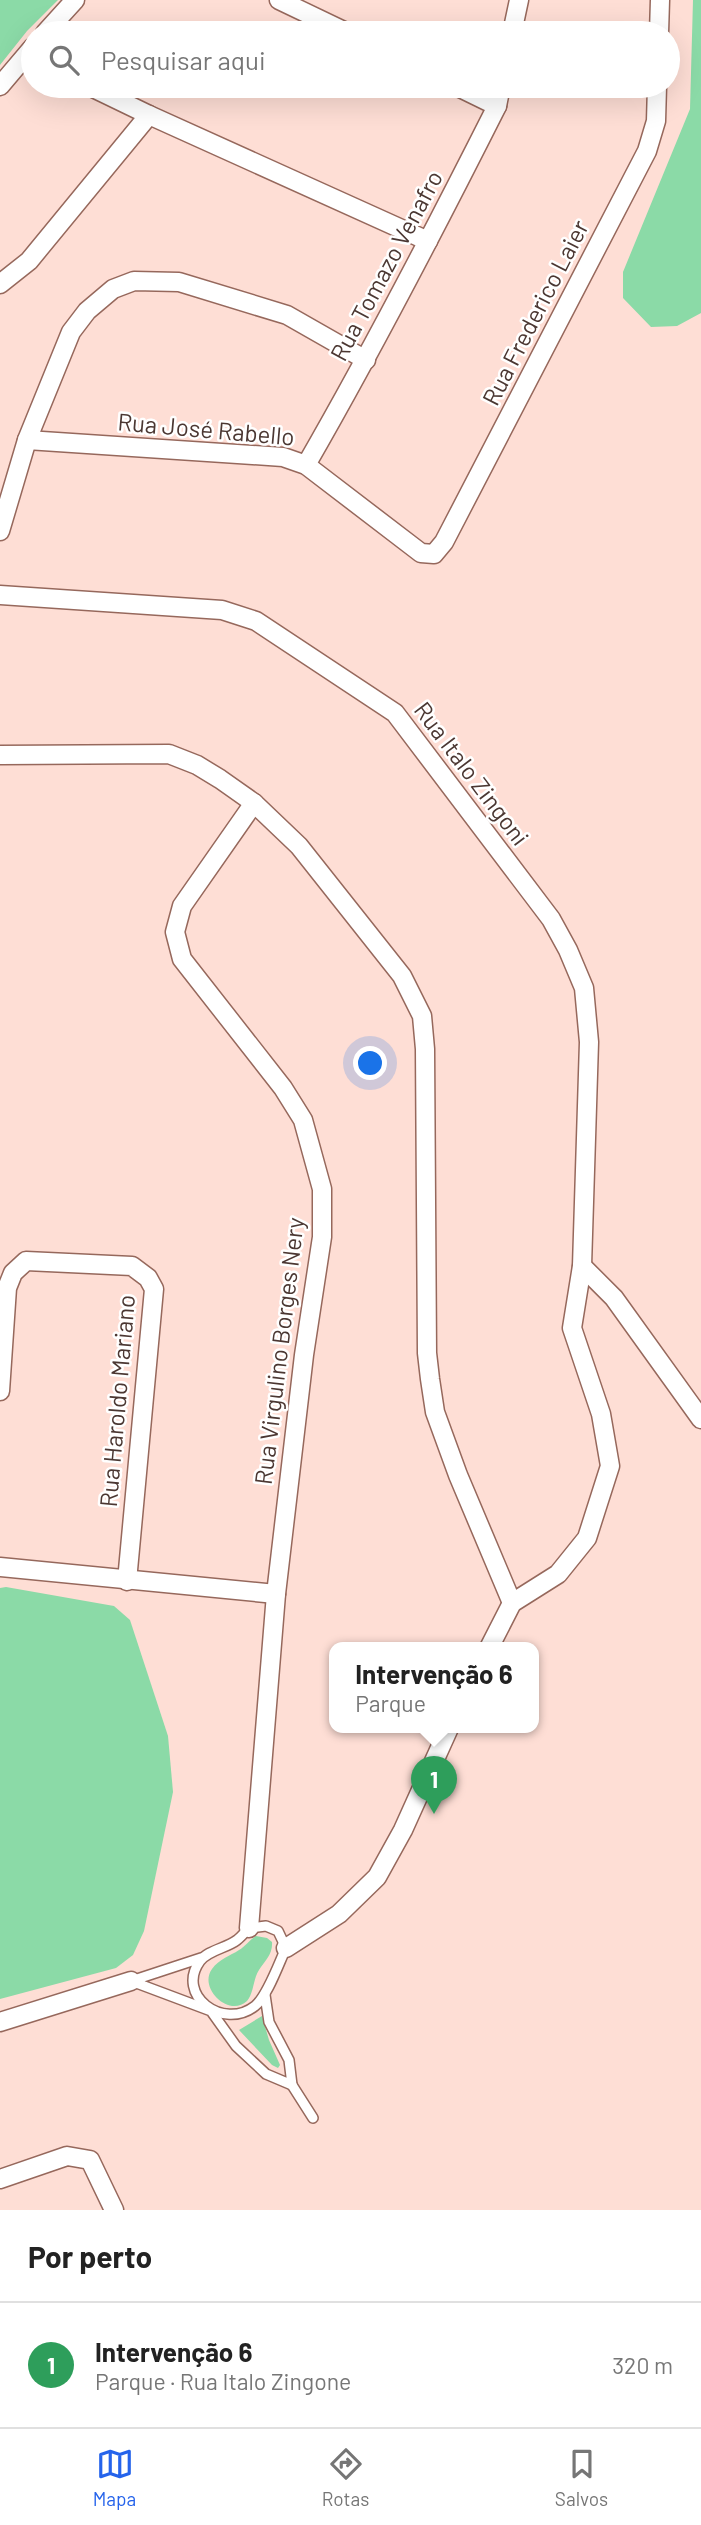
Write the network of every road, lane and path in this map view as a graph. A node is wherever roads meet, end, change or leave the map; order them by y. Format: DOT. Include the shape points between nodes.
graph roads {
  1 [pos="75,0"];
  2 [pos="279,0"];
  3 [pos="519,0"];
  4 [pos="660,0"];
  5 [pos="302,5"];
  6 [pos="57,21"];
  7 [pos="328,21"];
  8 [pos="515,21"];
  9 [pos="659,21"];
  10 [pos="21,64"];
  11 [pos="0,86"];
  12 [pos="113,98"];
  13 [pos="481,98"];
  14 [pos="500,98"];
  15 [pos="657,98"];
  16 [pos="498,106"];
  17 [pos="149,116"];
  18 [pos="428,241"];
  19 [pos="0,284"];
  20 [pos="366,360"];
  21 [pos="27,440"];
  22 [pos="306,465"];
  23 [pos="0,531"];
  24 [pos="433,554"];
  25 [pos="0,595"];
  26 [pos="0,755"];
  27 [pos="254,803"];
  28 [pos="582,1266"];
  29 [pos="0,1391"];
  30 [pos="701,1419"];
  31 [pos="0,1567"];
  32 [pos="127,1581"];
  33 [pos="276,1594"];
  34 [pos="512,1603"];
  35 [pos="492,1642"];
  36 [pos="447,1733"];
  37 [pos="248,1928"];
  38 [pos="286,1948"];
  39 [pos="201,1958"];
  40 [pos="131,1981"];
  41 [pos="265,1995"];
  42 [pos="211,2011"];
  43 [pos="0,2022"];
  44 [pos="292,2085"];
  45 [pos="313,2118"];
  46 [pos="0,2179"];
  47 [pos="114,2210"];
  1 -- 6 [label="street"];
  2 -- 5 [label="street"];
  3 -- 8 [label="street"];
  4 -- 9 [label="street"];
  5 -- 7 [label="street"];
  10 -- 11 [label="street"];
  12 -- 17 [label="street"];
  13 -- 16 [label="street"];
  14 -- 16 [label="street, Rua Tomazo Venafro"];
  15 -- 24 [label="street, Rua Frederico Laier" via="647,151 444,541"];
  16 -- 18 [label="street, Rua Tomazo Venafro"];
  17 -- 18 [label="street"];
  17 -- 19 [label="street" via="29,261"];
  18 -- 20 [label="street, Rua Tomazo Venafro"];
  20 -- 21 [label="street" via="287,315 179,282 134,281 113,289 87,311 72,332"];
  20 -- 22 [label="street, Rua Tomazo Venafro"];
  21 -- 22 [label="street, Rua José Rabello" via="283,457"];
  21 -- 23 [label="street"];
  22 -- 24 [label="street, Rua José Rabello" via="421,553"];
  25 -- 28 [label="street, Rua Italo Zingoni" via="222,610 256,621 395,712 551,919 583,988 589,1042"];
  26 -- 27 [label="street" via="169,754 197,765"];
  27 -- 33 [label="street, Rua Virgulino Borges Nery" via="182,906 175,932 182,959 303,1120 322,1189 322,1237 303,1355"];
  27 -- 34 [label="street" via="299,846 402,976 422,1016 427,1353 435,1412"];
  28 -- 30 [label="street" via="614,1298"];
  28 -- 34 [label="street, Rua Italo Zingoni" via="572,1328 600,1414 611,1466 587,1538 558,1574"];
  29 -- 32 [label="street, Rua Haroldo Mariano" via="6,1287 26,1261 132,1266 148,1278 154,1289"];
  31 -- 32 [label="street"];
  32 -- 33 [label="street"];
  33 -- 37 [label="street, Rua Virgulino Borges Nery"];
  34 -- 35 [label="street"];
  36 -- 38 [label="street" via="377,1877 339,1914"];
  37 -- 38 [label="lane" via="266,1926 278,1931"];
  37 -- 39 [label="lane" via="237,1940"];
  38 -- 41 [label="lane"];
  39 -- 40 [label="lane"];
  39 -- 42 [label="lane" via="193,1983"];
  40 -- 42 [label="lane"];
  40 -- 43 [label="street"];
  41 -- 42 [label="lane" via="238,2014"];
  41 -- 44 [label="lane" via="269,2022 289,2060"];
  42 -- 44 [label="lane" via="256,2065"];
  44 -- 45 [label="lane"];
  46 -- 47 [label="street" via="67,2156 90,2160"];
}
